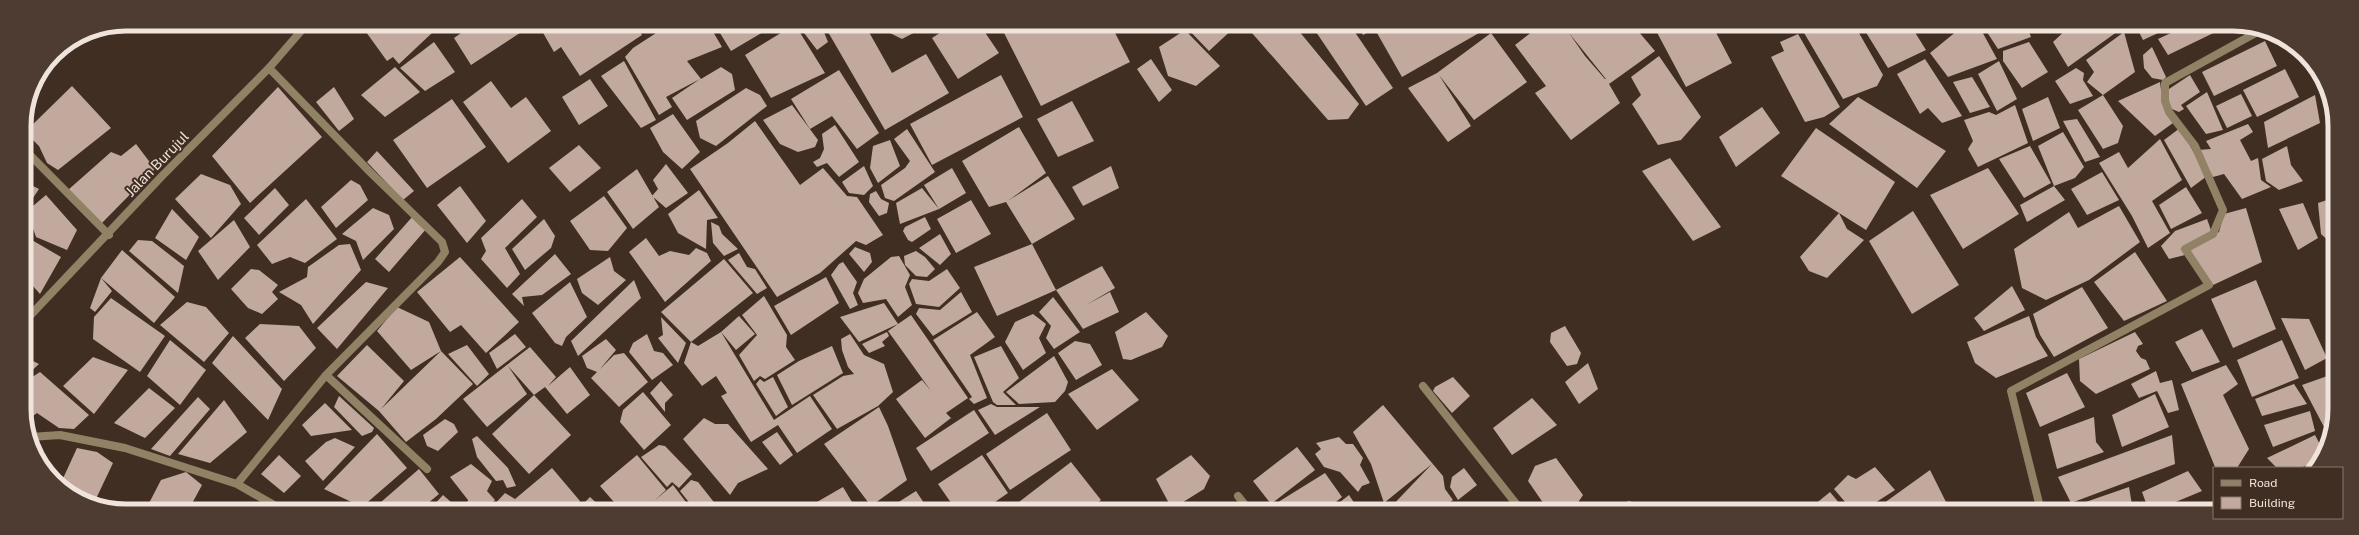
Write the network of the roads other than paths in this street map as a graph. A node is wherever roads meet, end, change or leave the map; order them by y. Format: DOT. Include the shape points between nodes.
graph roads {
  1 [pos="301,31"];
  2 [pos="2255,33"];
  3 [pos="269,68"];
  4 [pos="31,156"];
  5 [pos="109,235"];
  6 [pos="31,315"];
  7 [pos="326,375"];
  8 [pos="1423,386"];
  9 [pos="35,437"];
  10 [pos="427,469"];
  11 [pos="237,484"];
  12 [pos="1238,496"];
  13 [pos="272,504"];
  14 [pos="1244,504"];
  15 [pos="1516,504"];
  16 [pos="2039,504"];
  1 -- 3 [label="street, Jalan Burujul"];
  2 -- 16 [label="street" via="2165,83 2164,102 2195,146 2223,210 2213,234 2185,249 2209,285 2011,391"];
  3 -- 5 [label="street, Jalan Burujul" via="162,176"];
  3 -- 7 [label="street" via="442,242 445,252"];
  4 -- 5 [label="street"];
  5 -- 6 [label="street, Jalan Burujul"];
  7 -- 10 [label="street"];
  7 -- 11 [label="street"];
  8 -- 15 [label="street"];
  9 -- 11 [label="street" via="60,435 125,448"];
  11 -- 13 [label="street"];
  12 -- 14 [label="street"];
}
